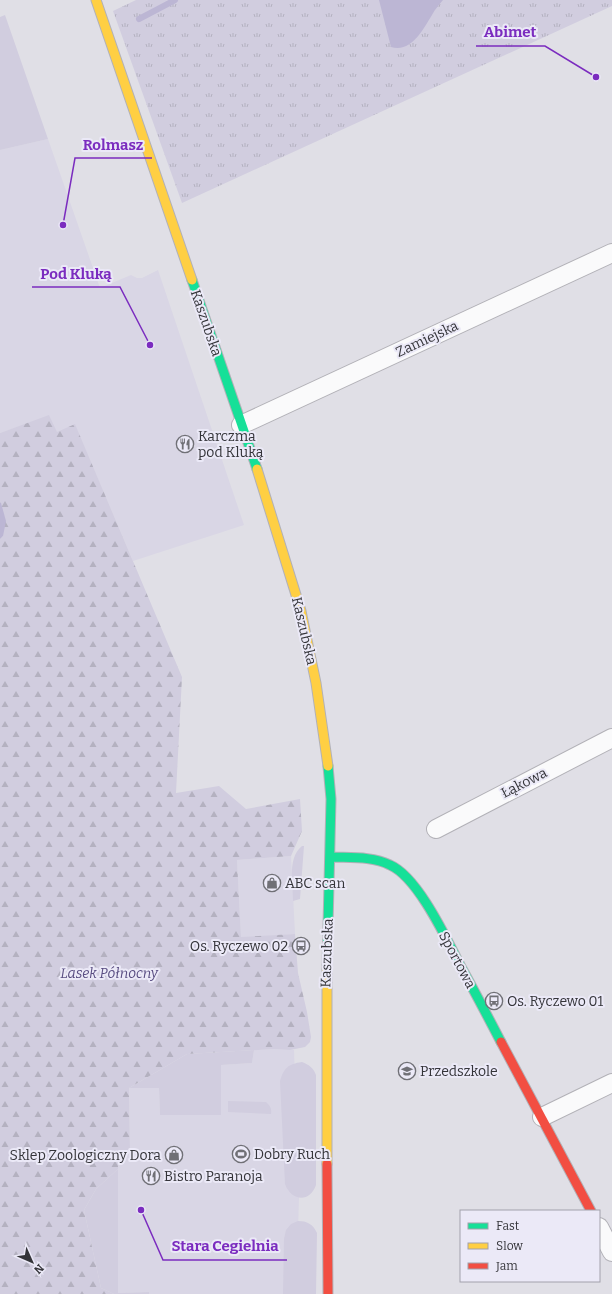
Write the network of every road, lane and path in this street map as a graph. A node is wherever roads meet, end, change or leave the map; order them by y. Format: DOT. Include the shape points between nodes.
graph roads {
  1 [pos="96,0"];
  2 [pos="612,253"];
  3 [pos="241,425"];
  4 [pos="612,738"];
  5 [pos="436,829"];
  6 [pos="330,857"];
  7 [pos="612,1082"];
  8 [pos="542,1118"];
  9 [pos="590,1210"];
  10 [pos="600,1229"];
  11 [pos="612,1252"];
  12 [pos="328,1294"];
  1 -- 3 [label="main road, Kaszubska"];
  2 -- 3 [label="street, Zamiejska"];
  3 -- 6 [label="main road, Kaszubska" via="301,611 316,683 331,800"];
  4 -- 5 [label="street, Łąkowa"];
  6 -- 8 [label="main road, Sportowa" via="370,859 392,865 415,888 436,919"];
  6 -- 12 [label="main road, Kaszubska" via="326,994"];
  7 -- 8 [label="street"];
  8 -- 9 [label="main road, Sportowa"];
  10 -- 11 [label="street"];
}
